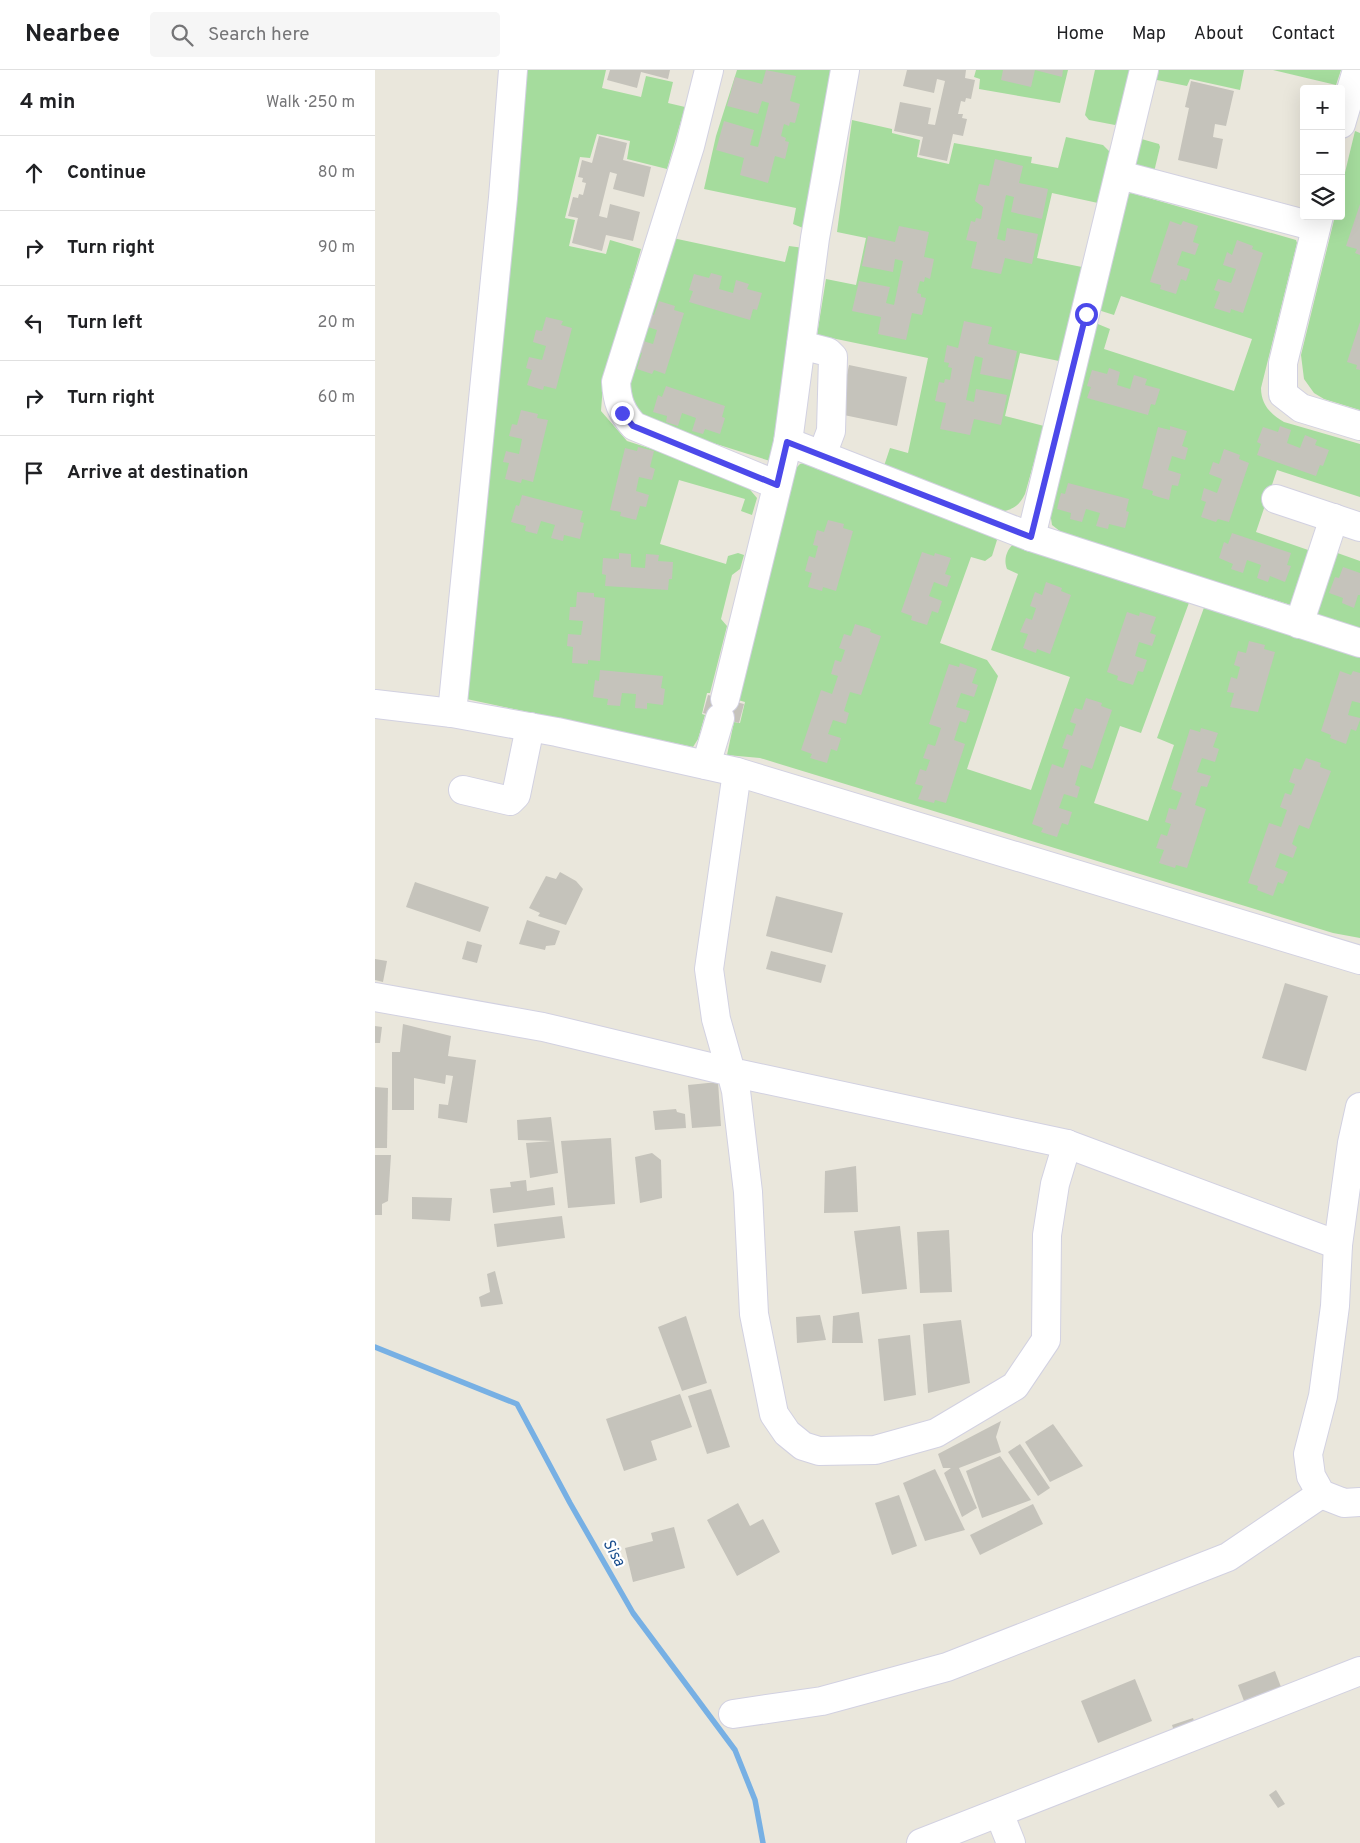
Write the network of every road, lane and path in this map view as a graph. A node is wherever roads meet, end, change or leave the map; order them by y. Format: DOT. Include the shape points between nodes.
graph roads {
  1 [pos="513,70"];
  2 [pos="709,70"];
  3 [pos="845,70"];
  4 [pos="1144,70"];
  5 [pos="1357,70"];
  6 [pos="1345,110"];
  7 [pos="1120,175"];
  8 [pos="1318,222"];
  9 [pos="801,345"];
  10 [pos="1360,426"];
  11 [pos="787,442"];
  12 [pos="822,455"];
  13 [pos="777,485"];
  14 [pos="1276,499"];
  15 [pos="1334,518"];
  16 [pos="1360,527"];
  17 [pos="1031,537"];
  18 [pos="1299,624"];
  19 [pos="1360,643"];
  20 [pos="375,704"];
  21 [pos="452,713"];
  22 [pos="530,728"];
  23 [pos="707,765"];
  24 [pos="737,772"];
  25 [pos="463,790"];
  26 [pos="1360,960"];
  27 [pos="375,997"];
  28 [pos="731,1072"];
  29 [pos="1360,1107"];
  30 [pos="1067,1144"];
  31 [pos="1352,1204"];
  32 [pos="1338,1245"];
  33 [pos="1321,1494"];
  34 [pos="1360,1502"];
  35 [pos="1360,1671"];
  36 [pos="733,1714"];
  37 [pos="999,1813"];
  38 [pos="921,1843"];
  39 [pos="1011,1843"];
  1 -- 21 [label="street"];
  2 -- 13 [label="street" via="690,146 616,382 617,400 622,413 633,426"];
  3 -- 9 [label="street" via="815,238"];
  4 -- 7 [label="street"];
  5 -- 6 [label="street"];
  7 -- 8 [label="street"];
  7 -- 17 [label="street"];
  8 -- 10 [label="street" via="1283,363 1283,394 1301,408"];
  9 -- 11 [label="street"];
  9 -- 12 [label="street" via="828,352 833,357 831,431"];
  11 -- 12 [label="street"];
  11 -- 13 [label="street"];
  12 -- 17 [label="street"];
  13 -- 23 [label="street"];
  14 -- 15 [label="street"];
  15 -- 16 [label="street"];
  15 -- 18 [label="street"];
  17 -- 18 [label="street"];
  18 -- 19 [label="street"];
  20 -- 21 [label="street"];
  21 -- 22 [label="street"];
  22 -- 23 [label="street"];
  22 -- 25 [label="street" via="516,795 510,801"];
  23 -- 24 [label="street"];
  24 -- 26 [label="street"];
  24 -- 28 [label="street" via="709,969 716,1019"];
  27 -- 28 [label="street" via="543,1027"];
  28 -- 30 [label="street"];
  28 -- 30 [label="street" via="749,1192 754,1314 773,1414 792,1438 819,1451 875,1450 936,1433 1015,1386 1046,1340 1047,1235 1055,1184"];
  29 -- 31 [label="street"];
  30 -- 32 [label="street"];
  31 -- 32 [label="street"];
  32 -- 33 [label="street" via="1335,1306 1323,1396 1308,1454 1311,1476"];
  33 -- 34 [label="street" via="1344,1503"];
  33 -- 36 [label="street" via="1227,1557 947,1667 822,1701"];
  35 -- 37 [label="street"];
  37 -- 38 [label="street"];
  37 -- 39 [label="street"];
}
